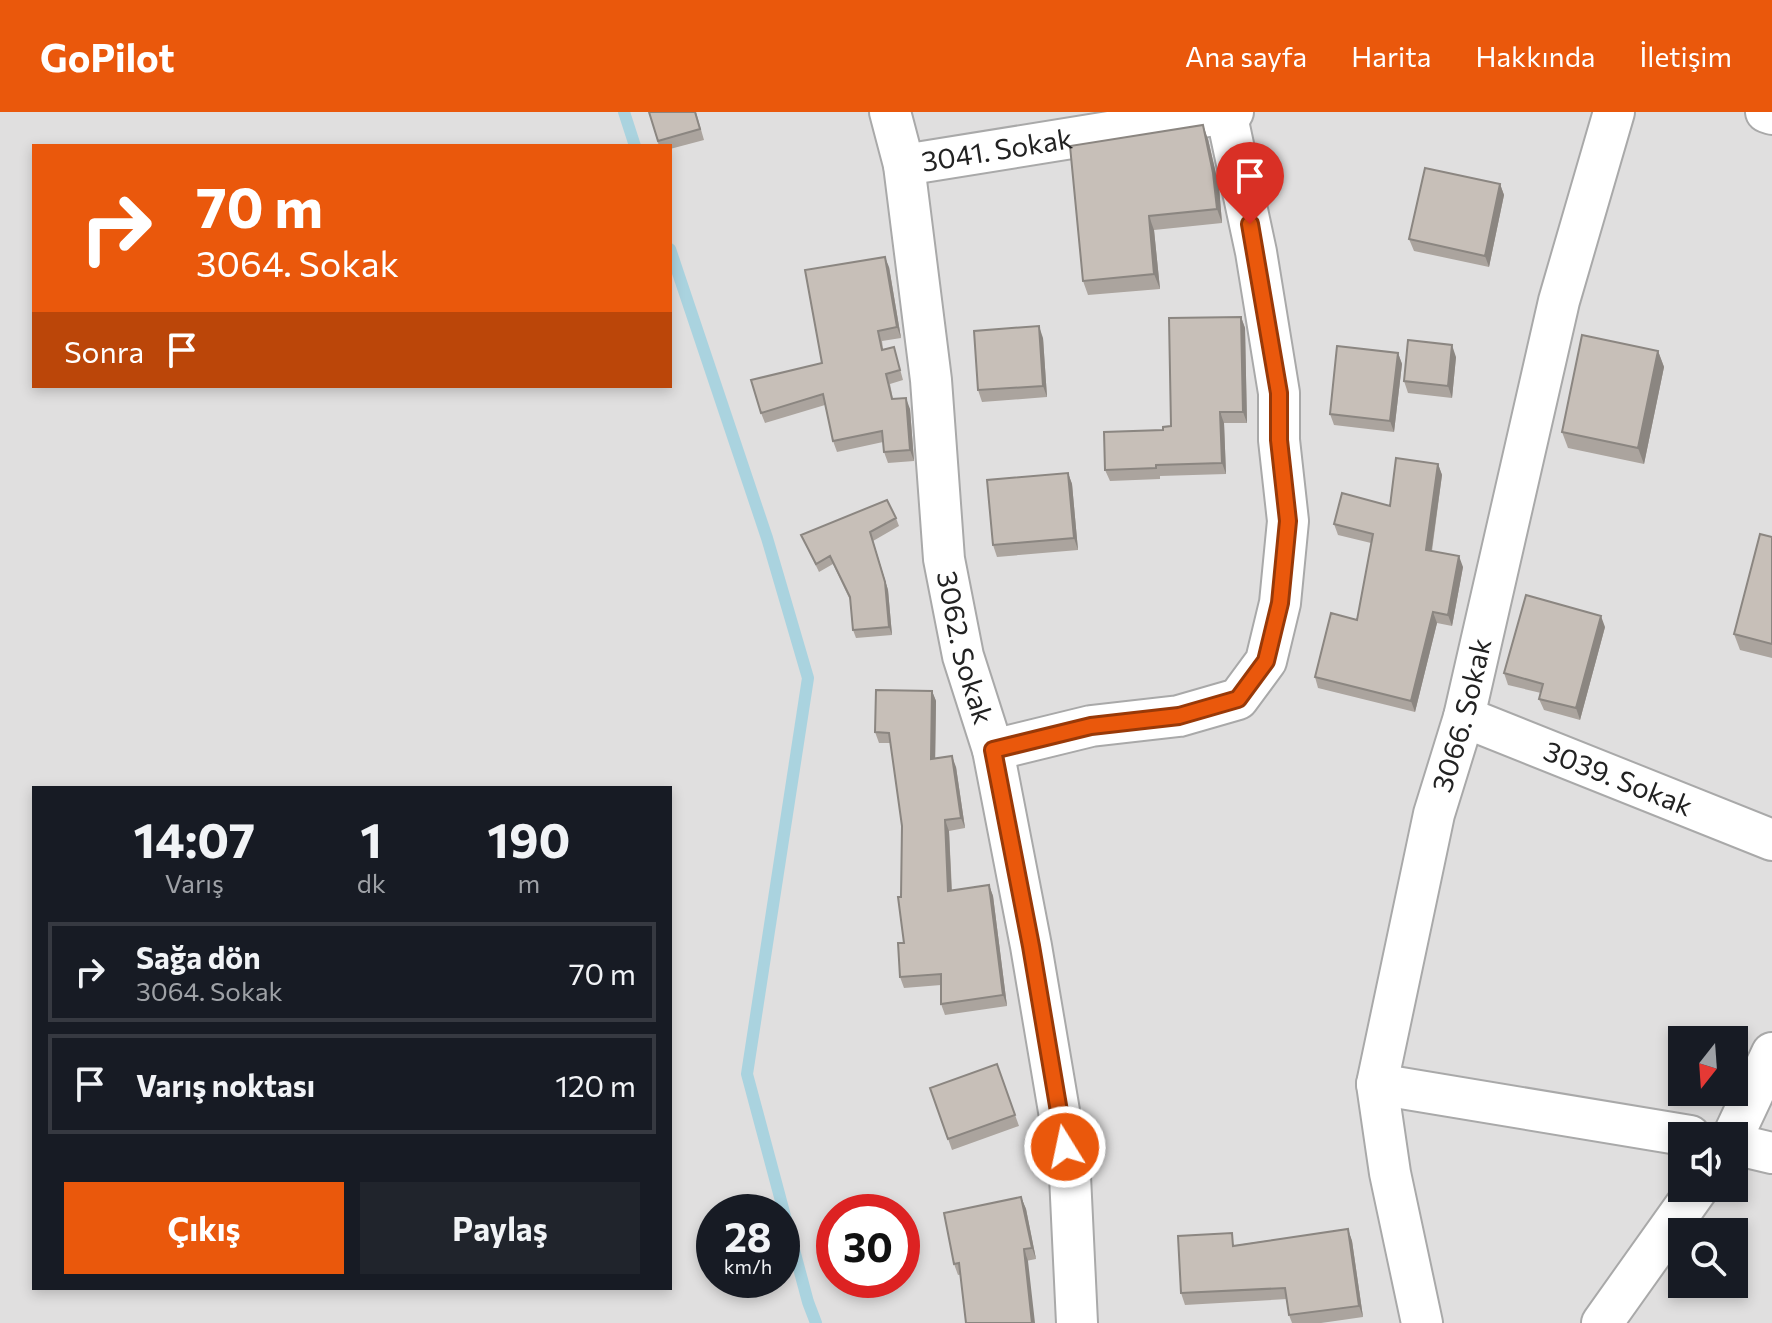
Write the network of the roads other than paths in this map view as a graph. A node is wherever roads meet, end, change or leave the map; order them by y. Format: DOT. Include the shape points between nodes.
graph roads {
  1 [pos="890,112"];
  2 [pos="1226,112"];
  3 [pos="1233,112"];
  4 [pos="1614,112"];
  5 [pos="1766,112"];
  6 [pos="1772,114"];
  7 [pos="904,165"];
  8 [pos="1464,717"];
  9 [pos="993,750"];
  10 [pos="1772,840"];
  11 [pos="1772,1053"];
  12 [pos="1377,1084"];
  13 [pos="1740,1122"];
  14 [pos="1668,1132"];
  15 [pos="1748,1147"];
  16 [pos="1772,1153"];
  17 [pos="1688,1202"];
  18 [pos="1077,1323"];
  19 [pos="1422,1323"];
  20 [pos="1602,1323"];
  1 -- 7 [label="street, 3062. Sokak"];
  2 -- 3 [label="street, 3041. Sokak"];
  2 -- 7 [label="street, 3041. Sokak"];
  2 -- 9 [label="street" via="1279,393 1288,521 1280,603 1266,661 1238,699 1179,716 1091,726"];
  4 -- 8 [label="street, 3066. Sokak" via="1559,301"];
  5 -- 6 [label="street"];
  7 -- 9 [label="street, 3062. Sokak" via="931,380 944,559 963,656"];
  8 -- 10 [label="street, 3039. Sokak"];
  8 -- 12 [label="street, 3066. Sokak" via="1434,814"];
  9 -- 18 [label="street, 3062. Sokak" via="1070,1176"];
  11 -- 13 [label="street"];
  12 -- 14 [label="street"];
  12 -- 19 [label="street, 3066. Sokak"];
  15 -- 16 [label="street"];
  17 -- 20 [label="street"];
}
